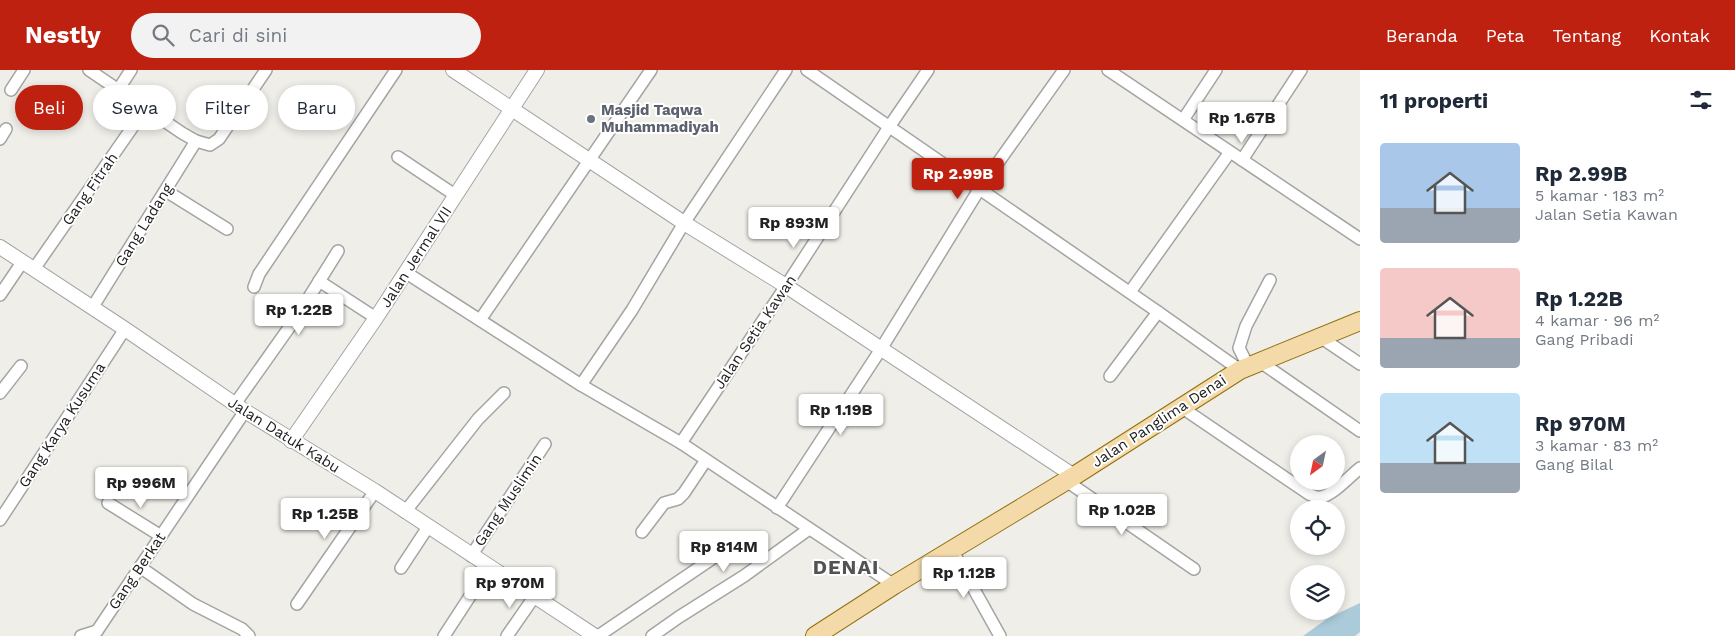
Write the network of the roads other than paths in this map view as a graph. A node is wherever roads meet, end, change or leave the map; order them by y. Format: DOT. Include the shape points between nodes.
graph roads {
  1 [pos="24,70"];
  2 [pos="89,70"];
  3 [pos="132,70"];
  4 [pos="266,70"];
  5 [pos="396,70"];
  6 [pos="453,70"];
  7 [pos="537,70"];
  8 [pos="652,70"];
  9 [pos="786,70"];
  10 [pos="807,70"];
  11 [pos="928,70"];
  12 [pos="1064,70"];
  13 [pos="1108,70"];
  14 [pos="1216,70"];
  15 [pos="1301,70"];
  16 [pos="111,85"];
  17 [pos="122,85"];
  18 [pos="11,90"];
  19 [pos="512,108"];
  20 [pos="1183,120"];
  21 [pos="889,127"];
  22 [pos="176,128"];
  23 [pos="129,130"];
  24 [pos="196,141"];
  25 [pos="1230,152"];
  26 [pos="398,157"];
  27 [pos="1242,160"];
  28 [pos="589,161"];
  29 [pos="980,188"];
  30 [pos="166,191"];
  31 [pos="455,195"];
  32 [pos="684,223"];
  33 [pos="227,229"];
  34 [pos="1360,240"];
  35 [pos="0,247"];
  36 [pos="338,251"];
  37 [pos="29,265"];
  38 [pos="405,272"];
  39 [pos="1270,280"];
  40 [pos="319,281"];
  41 [pos="786,286"];
  42 [pos="254,287"];
  43 [pos="1130,292"];
  44 [pos="0,295"];
  45 [pos="92,308"];
  46 [pos="1158,312"];
  47 [pos="376,318"];
  48 [pos="480,320"];
  49 [pos="1360,321"];
  50 [pos="125,329"];
  51 [pos="1320,337"];
  52 [pos="881,349"];
  53 [pos="1360,364"];
  54 [pos="21,366"];
  55 [pos="1249,366"];
  56 [pos="1110,376"];
  57 [pos="581,385"];
  58 [pos="0,393"];
  59 [pos="504,394"];
  60 [pos="1181,407"];
  61 [pos="240,408"];
  62 [pos="1360,431"];
  63 [pos="290,441"];
  64 [pos="681,443"];
  65 [pos="545,444"];
  66 [pos="706,460"];
  67 [pos="1360,468"];
  68 [pos="1070,478"];
  69 [pos="375,491"];
  70 [pos="108,503"];
  71 [pos="777,508"];
  72 [pos="405,512"];
  73 [pos="0,520"];
  74 [pos="428,527"];
  75 [pos="809,528"];
  76 [pos="642,532"];
  77 [pos="160,536"];
  78 [pos="725,550"];
  79 [pos="952,550"];
  80 [pos="471,556"];
  81 [pos="140,567"];
  82 [pos="489,567"];
  83 [pos="401,568"];
  84 [pos="1194,569"];
  85 [pos="894,585"];
  86 [pos="534,597"];
  87 [pos="297,604"];
  88 [pos="99,633"];
  89 [pos="589,634"];
  90 [pos="824,634"];
  91 [pos="81,636"];
  92 [pos="249,636"];
  93 [pos="444,636"];
  94 [pos="507,636"];
  95 [pos="652,636"];
  96 [pos="1000,636"];
  1 -- 18 [label="street"];
  2 -- 16 [label="street"];
  3 -- 17 [label="street"];
  4 -- 24 [label="street" via="219,139 210,145"];
  5 -- 42 [label="street" via="259,274"];
  6 -- 19 [label="street"];
  7 -- 19 [label="street, Jalan Jermal VII"];
  8 -- 28 [label="street"];
  9 -- 32 [label="street"];
  10 -- 21 [label="street"];
  11 -- 21 [label="street, Jalan Setia Kawan"];
  12 -- 29 [label="street"];
  13 -- 20 [label="street"];
  14 -- 20 [label="street"];
  15 -- 27 [label="street"];
  19 -- 28 [label="street"];
  19 -- 31 [label="street, Jalan Jermal VII"];
  20 -- 25 [label="street"];
  21 -- 29 [label="street"];
  21 -- 41 [label="street, Jalan Setia Kawan"];
  22 -- 24 [label="street"];
  23 -- 37 [label="street, Gang Fitrah"];
  24 -- 30 [label="street, Gang Ladang"];
  25 -- 27 [label="street"];
  25 -- 43 [label="street"];
  26 -- 31 [label="street"];
  27 -- 34 [label="street"];
  28 -- 32 [label="street"];
  28 -- 48 [label="street"];
  29 -- 43 [label="street"];
  29 -- 52 [label="street"];
  30 -- 33 [label="street"];
  30 -- 45 [label="street, Gang Ladang"];
  31 -- 38 [label="street, Jalan Jermal VII"];
  32 -- 41 [label="street"];
  32 -- 57 [label="street" via="632,310"];
  35 -- 37 [label="street, Jalan Datuk Kabu"];
  36 -- 40 [label="street, Gang Berkat"];
  37 -- 44 [label="street, Gang Fitrah"];
  37 -- 45 [label="street, Jalan Datuk Kabu"];
  38 -- 47 [label="street, Jalan Jermal VII"];
  38 -- 48 [label="street"];
  39 -- 55 [label="street" via="1246,326 1239,348"];
  40 -- 47 [label="street"];
  40 -- 61 [label="street, Gang Berkat"];
  41 -- 52 [label="street"];
  41 -- 64 [label="street, Jalan Setia Kawan"];
  43 -- 46 [label="street"];
  45 -- 50 [label="street, Jalan Datuk Kabu"];
  46 -- 55 [label="street"];
  46 -- 56 [label="street"];
  47 -- 63 [label="street, Jalan Jermal VII"];
  48 -- 57 [label="street"];
  49 -- 51 [label="main road, Jalan Panglima Denai"];
  50 -- 61 [label="street, Jalan Datuk Kabu"];
  50 -- 73 [label="street, Gang Karya Kusuma"];
  51 -- 53 [label="street"];
  51 -- 55 [label="main road, Jalan Panglima Denai"];
  52 -- 68 [label="street"];
  52 -- 71 [label="street"];
  54 -- 58 [label="street"];
  55 -- 60 [label="main road, Jalan Panglima Denai"];
  55 -- 62 [label="street"];
  57 -- 64 [label="street"];
  59 -- 72 [label="street" via="478,419"];
  60 -- 67 [label="street" via="1316,497 1330,494"];
  60 -- 68 [label="main road, Jalan Panglima Denai"];
  61 -- 63 [label="street, Jalan Datuk Kabu"];
  61 -- 77 [label="street, Gang Berkat"];
  63 -- 69 [label="street, Jalan Datuk Kabu"];
  64 -- 66 [label="street"];
  65 -- 80 [label="street, Gang Muslimin"];
  66 -- 71 [label="street"];
  66 -- 76 [label="street" via="684,494 664,503"];
  68 -- 79 [label="main road, Jalan Panglima Denai"];
  68 -- 84 [label="street"];
  69 -- 72 [label="street, Jalan Datuk Kabu"];
  69 -- 87 [label="street"];
  70 -- 77 [label="street"];
  71 -- 75 [label="street"];
  72 -- 74 [label="street, Jalan Datuk Kabu"];
  74 -- 80 [label="street, Jalan Datuk Kabu"];
  74 -- 83 [label="street"];
  75 -- 85 [label="street"];
  75 -- 95 [label="street" via="744,576"];
  77 -- 81 [label="street, Gang Berkat"];
  78 -- 89 [label="street"];
  79 -- 85 [label="main road, Jalan Panglima Denai"];
  79 -- 96 [label="street"];
  80 -- 82 [label="street, Jalan Datuk Kabu"];
  81 -- 88 [label="street, Gang Berkat"];
  81 -- 92 [label="street" via="193,604"];
  82 -- 86 [label="street, Jalan Datuk Kabu"];
  82 -- 93 [label="street"];
  85 -- 90 [label="main road, Jalan Panglima Denai"];
  86 -- 89 [label="street, Jalan Datuk Kabu"];
  86 -- 94 [label="street"];
  88 -- 91 [label="street"];
}
